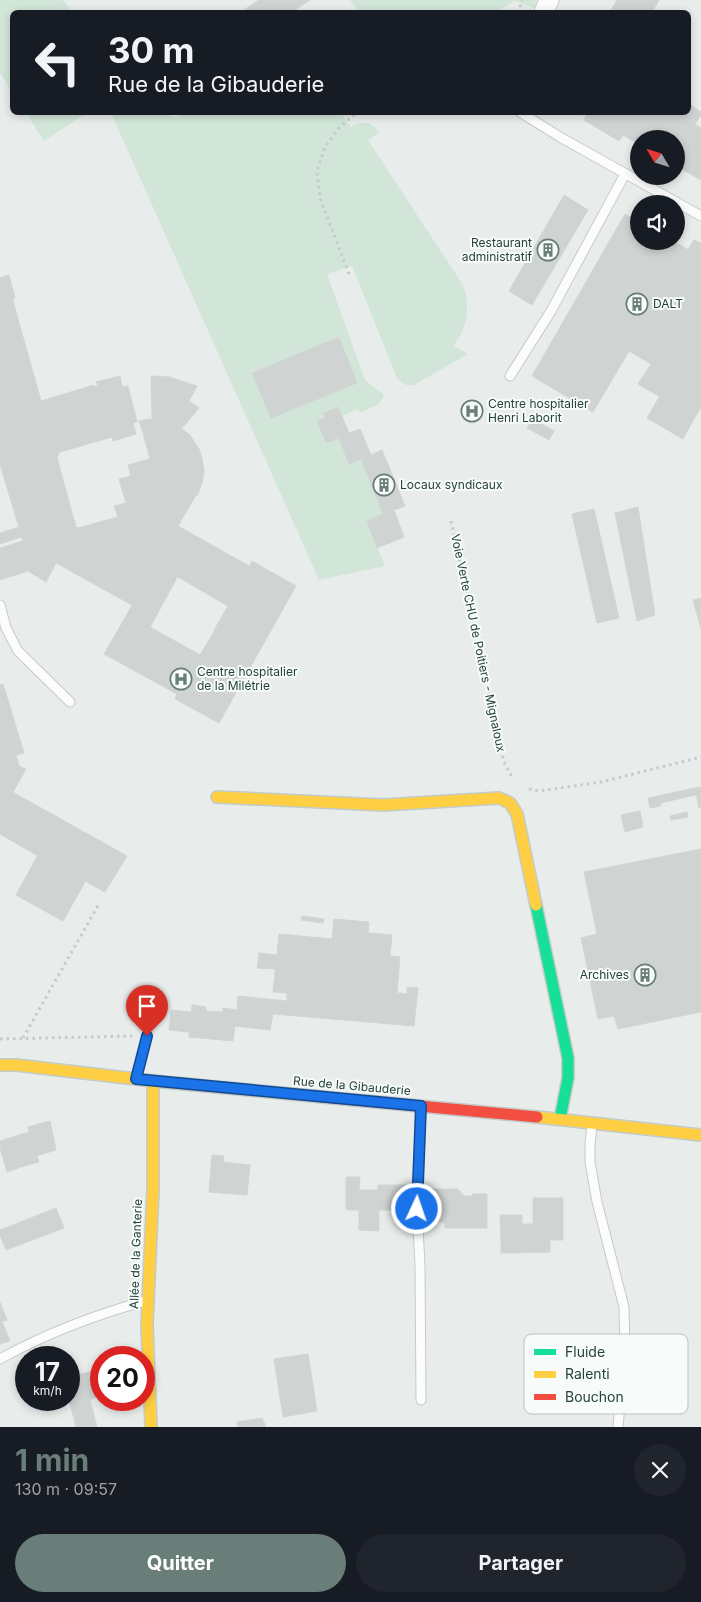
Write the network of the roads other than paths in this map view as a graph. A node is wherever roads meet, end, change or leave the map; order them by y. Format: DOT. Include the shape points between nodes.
graph roads {
  1 [pos="525,115"];
  2 [pos="625,174"];
  3 [pos="701,216"];
  4 [pos="510,376"];
  5 [pos="0,605"];
  6 [pos="70,702"];
  7 [pos="217,797"];
  8 [pos="147,1036"];
  9 [pos="0,1065"];
  10 [pos="136,1079"];
  11 [pos="153,1081"];
  12 [pos="421,1106"];
  13 [pos="560,1119"];
  14 [pos="592,1122"];
  15 [pos="701,1135"];
  16 [pos="148,1300"];
  17 [pos="625,1334"];
  18 [pos="0,1359"];
  19 [pos="421,1400"];
  20 [pos="619,1414"];
  21 [pos="151,1427"];
  22 [pos="618,1427"];
  1 -- 2 [label="lane"];
  2 -- 3 [label="lane"];
  2 -- 4 [label="lane" via="551,311"];
  5 -- 6 [label="lane" via="6,628 18,651"];
  7 -- 13 [label="street" via="383,805 498,798 510,803 517,814 568,1058 568,1078"];
  8 -- 10 [label="lane"];
  9 -- 10 [label="street, Rue de la Gibauderie"];
  10 -- 11 [label="street, Rue de la Gibauderie"];
  11 -- 12 [label="street, Rue de la Gibauderie"];
  11 -- 16 [label="street, Allée de la Ganterie"];
  12 -- 13 [label="street, Rue de la Gibauderie"];
  12 -- 19 [label="lane" via="417,1209"];
  13 -- 14 [label="street, Rue de la Gibauderie"];
  14 -- 15 [label="street, Rue de la Gibauderie"];
  14 -- 17 [label="lane" via="590,1162 624,1307"];
  16 -- 18 [label="lane" via="54,1333"];
  16 -- 21 [label="street, Allée de la Ganterie"];
  20 -- 22 [label="lane"];
}
